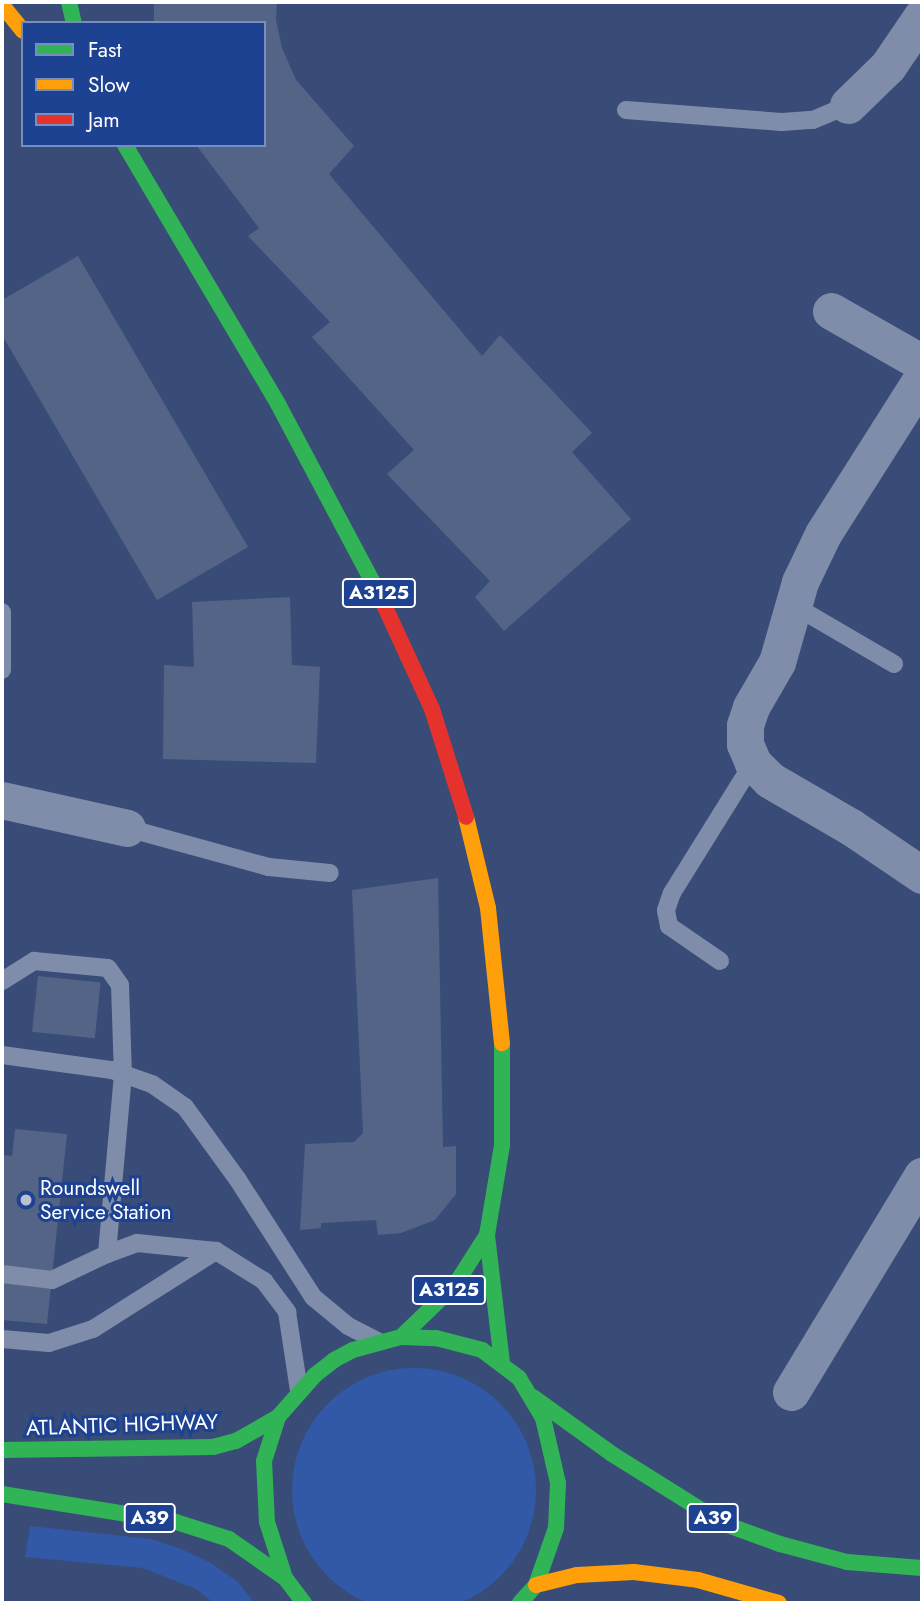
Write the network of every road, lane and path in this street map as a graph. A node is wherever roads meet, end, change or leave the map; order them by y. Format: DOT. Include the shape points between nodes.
graph roads {
  1 [pos="69,2"];
  2 [pos="2,5"];
  3 [pos="922,16"];
  4 [pos="74,21"];
  5 [pos="21,28"];
  6 [pos="848,105"];
  7 [pos="626,110"];
  8 [pos="126,147"];
  9 [pos="831,311"];
  10 [pos="922,363"];
  11 [pos="922,377"];
  12 [pos="793,605"];
  13 [pos="2,612"];
  14 [pos="894,664"];
  15 [pos="2,670"];
  16 [pos="753,762"];
  17 [pos="2,800"];
  18 [pos="127,828"];
  19 [pos="330,873"];
  20 [pos="922,875"];
  21 [pos="720,961"];
  22 [pos="2,981"];
  23 [pos="2,1055"];
  24 [pos="123,1074"];
  25 [pos="922,1176"];
  26 [pos="487,1235"];
  27 [pos="216,1251"];
  28 [pos="107,1254"];
  29 [pos="2,1274"];
  30 [pos="401,1337"];
  31 [pos="2,1339"];
  32 [pos="379,1342"];
  33 [pos="502,1363"];
  34 [pos="790,1392"];
  35 [pos="300,1394"];
  36 [pos="533,1397"];
  37 [pos="278,1417"];
  38 [pos="2,1450"];
  39 [pos="2,1494"];
  40 [pos="922,1568"];
  41 [pos="285,1577"];
  42 [pos="536,1585"];
  43 [pos="304,1603"];
  44 [pos="520,1603"];
  45 [pos="779,1603"];
  1 -- 4 [label="main road"];
  2 -- 5 [label="main road"];
  3 -- 6 [label="street" via="888,66"];
  6 -- 7 [label="lane" via="813,120 782,122"];
  8 -- 26 [label="main road, A3125" via="365,562 432,709 463,803 488,908 501,1024 502,1145"];
  9 -- 10 [label="street"];
  11 -- 12 [label="street" via="823,534"];
  12 -- 14 [label="lane"];
  12 -- 16 [label="street" via="777,662 745,725 745,744"];
  13 -- 15 [label="lane"];
  16 -- 20 [label="street" via="770,780"];
  16 -- 21 [label="lane" via="666,910 669,926"];
  17 -- 18 [label="street"];
  18 -- 19 [label="lane" via="269,867"];
  22 -- 24 [label="lane" via="34,961 108,968 120,985"];
  23 -- 24 [label="lane"];
  24 -- 28 [label="lane"];
  24 -- 32 [label="lane" via="152,1084 185,1107 313,1297 348,1326"];
  25 -- 34 [label="street"];
  26 -- 30 [label="main road, A3125" via="455,1285"];
  26 -- 33 [label="main road, A3125"];
  27 -- 28 [label="lane" via="137,1243"];
  27 -- 31 [label="lane" via="93,1329 49,1343"];
  27 -- 35 [label="lane" via="264,1281 287,1312"];
  28 -- 29 [label="lane" via="52,1280"];
  30 -- 32 [label="main road"];
  30 -- 33 [label="main road" via="460,1342"];
  32 -- 35 [label="main road" via="334,1360"];
  33 -- 36 [label="main road"];
  35 -- 37 [label="main road"];
  36 -- 40 [label="main road, A39" via="612,1454 722,1523 847,1562"];
  36 -- 42 [label="main road" via="544,1418 558,1483 556,1528"];
  37 -- 38 [label="main road, ATLANTIC HIGHWAY" via="236,1441 213,1447"];
  37 -- 41 [label="main road" via="264,1461 263,1487 273,1548"];
  39 -- 41 [label="main road, A39" via="176,1522 229,1539"];
  41 -- 43 [label="main road"];
  42 -- 44 [label="main road"];
  42 -- 45 [label="main road" via="577,1575 634,1572 698,1580"];
}
